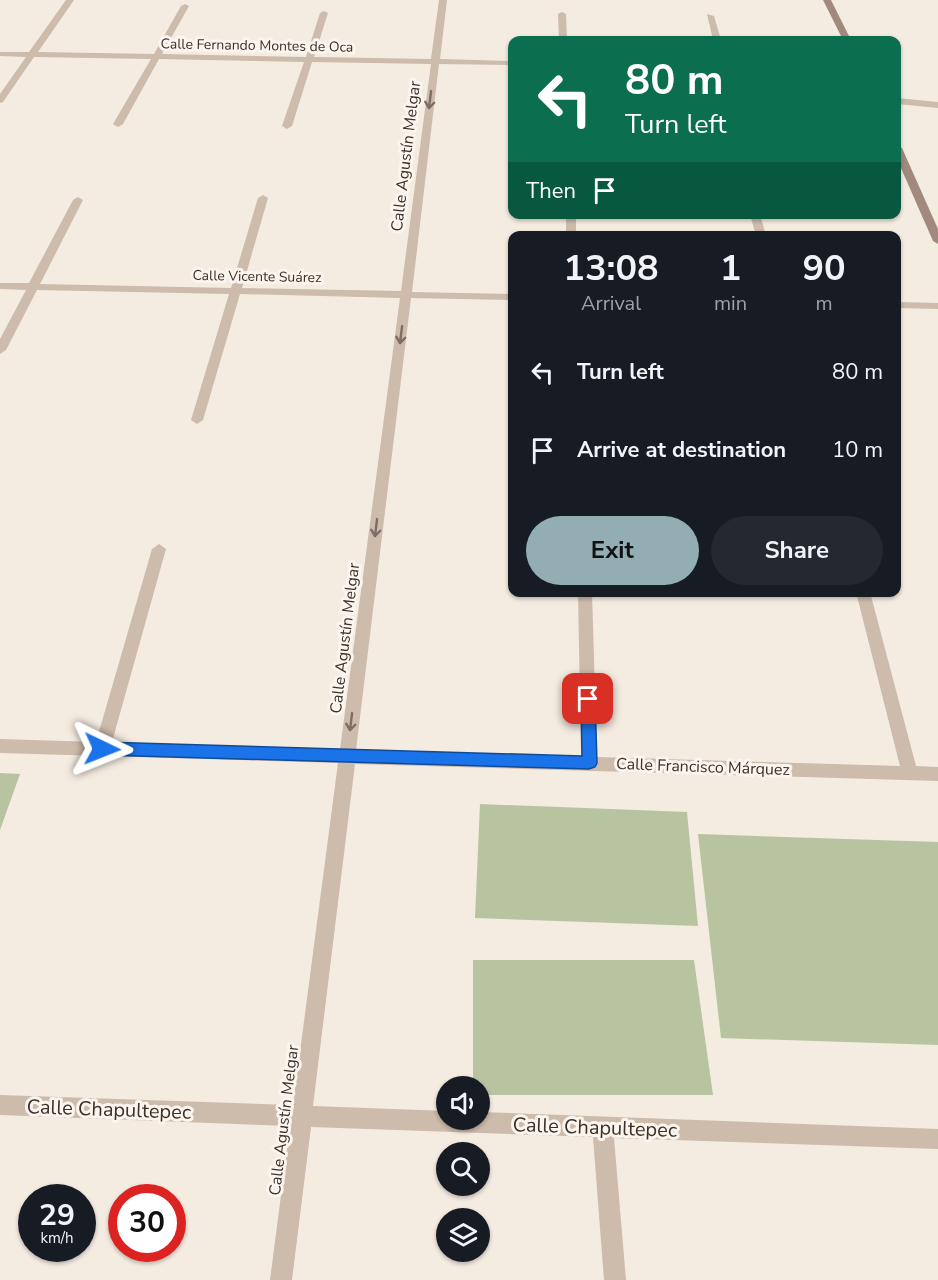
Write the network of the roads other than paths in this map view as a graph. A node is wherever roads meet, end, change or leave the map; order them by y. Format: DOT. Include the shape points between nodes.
graph roads {
  1 [pos="70,0"];
  2 [pos="443,0"];
  3 [pos="827,0"];
  4 [pos="185,6"];
  5 [pos="324,14"];
  6 [pos="562,14"];
  7 [pos="710,16"];
  8 [pos="563,36"];
  9 [pos="716,36"];
  10 [pos="845,36"];
  11 [pos="0,54"];
  12 [pos="32,54"];
  13 [pos="155,57"];
  14 [pos="307,60"];
  15 [pos="435,62"];
  16 [pos="508,63"];
  17 [pos="0,100"];
  18 [pos="901,101"];
  19 [pos="938,105"];
  20 [pos="118,124"];
  21 [pos="287,126"];
  22 [pos="901,157"];
  23 [pos="262,198"];
  24 [pos="78,200"];
  25 [pos="938,241"];
  26 [pos="0,286"];
  27 [pos="33,286"];
  28 [pos="236,291"];
  29 [pos="406,295"];
  30 [pos="508,297"];
  31 [pos="901,305"];
  32 [pos="938,306"];
  33 [pos="0,350"];
  34 [pos="197,420"];
  35 [pos="159,549"];
  36 [pos="585,597"];
  37 [pos="864,597"];
  38 [pos="0,746"];
  39 [pos="102,749"];
  40 [pos="347,756"];
  41 [pos="589,763"];
  42 [pos="910,773"];
  43 [pos="938,774"];
  44 [pos="0,1105"];
  45 [pos="302,1116"];
  46 [pos="603,1127"];
  47 [pos="938,1139"];
  48 [pos="281,1280"];
  49 [pos="615,1280"];
  1 -- 12 [label="street"];
  2 -- 15 [label="street, Calle Agustín Melgar"];
  3 -- 10 [label="main road"];
  4 -- 13 [label="street"];
  5 -- 14 [label="street"];
  6 -- 8 [label="street"];
  7 -- 9 [label="street"];
  11 -- 12 [label="street, Calle Fernando Montes de Oca"];
  12 -- 13 [label="street, Calle Fernando Montes de Oca"];
  12 -- 17 [label="street"];
  13 -- 14 [label="street, Calle Fernando Montes de Oca"];
  13 -- 20 [label="street"];
  14 -- 15 [label="street, Calle Fernando Montes de Oca"];
  14 -- 21 [label="street"];
  15 -- 16 [label="street, Calle Fernando Montes de Oca"];
  15 -- 29 [label="street, Calle Agustín Melgar, one-way"];
  18 -- 19 [label="street"];
  22 -- 25 [label="main road"];
  23 -- 28 [label="street"];
  24 -- 27 [label="street"];
  26 -- 27 [label="street, Calle Vicente Suárez"];
  27 -- 28 [label="street, Calle Vicente Suárez"];
  27 -- 33 [label="street"];
  28 -- 29 [label="street, Calle Vicente Suárez"];
  28 -- 34 [label="street"];
  29 -- 30 [label="street, Calle Vicente Suárez"];
  29 -- 40 [label="street, Calle Agustín Melgar, one-way"];
  31 -- 32 [label="street"];
  35 -- 39 [label="street"];
  36 -- 41 [label="street"];
  37 -- 42 [label="street"];
  38 -- 39 [label="street, Calle Francisco Márquez"];
  39 -- 40 [label="street, Calle Francisco Márquez"];
  40 -- 41 [label="street, Calle Francisco Márquez"];
  40 -- 45 [label="street, Calle Agustín Melgar"];
  41 -- 42 [label="street, Calle Francisco Márquez"];
  42 -- 43 [label="street, Calle Francisco Márquez"];
  44 -- 45 [label="street, Calle Chapultepec"];
  45 -- 46 [label="street, Calle Chapultepec"];
  45 -- 48 [label="street, Calle Agustín Melgar"];
  46 -- 47 [label="street, Calle Chapultepec"];
  46 -- 49 [label="street"];
}
